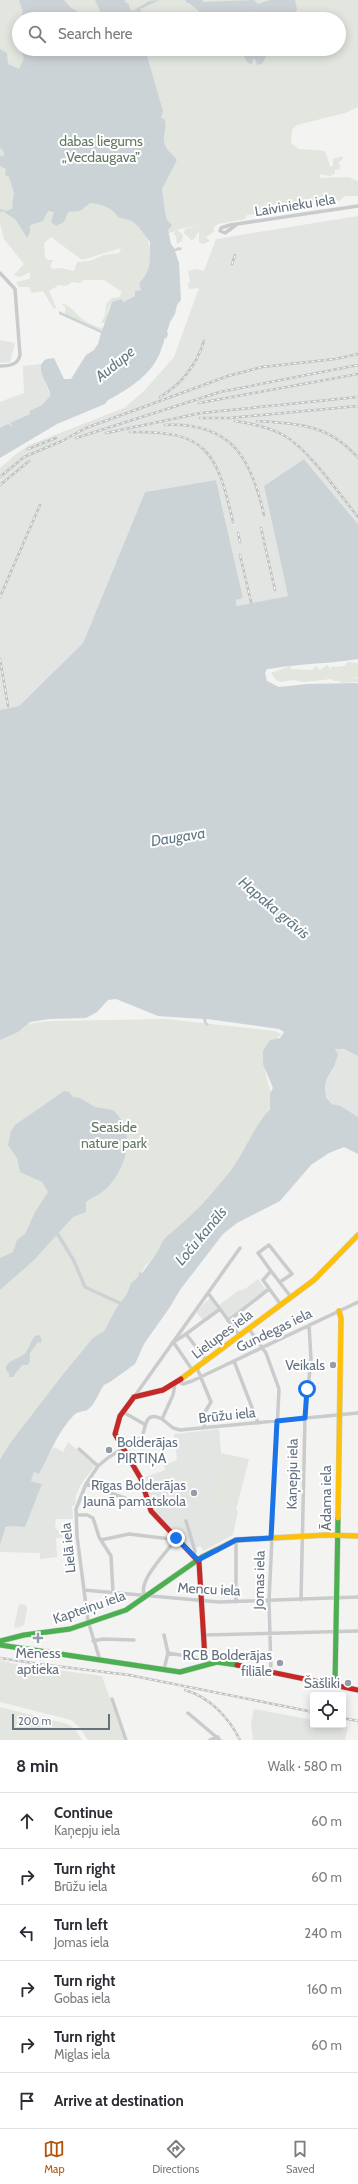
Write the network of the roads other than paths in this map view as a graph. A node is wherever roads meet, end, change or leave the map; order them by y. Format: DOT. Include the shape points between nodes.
graph roads {
  1 [pos="358,206"];
  2 [pos="236,225"];
  3 [pos="0,273"];
  4 [pos="0,366"];
  5 [pos="358,1235"];
  6 [pos="240,1248"];
  7 [pos="272,1271"];
  8 [pos="280,1282"];
  9 [pos="269,1289"];
  10 [pos="208,1293"];
  11 [pos="291,1297"];
  12 [pos="358,1302"];
  13 [pos="281,1305"];
  14 [pos="220,1309"];
  15 [pos="339,1311"];
  16 [pos="191,1317"];
  17 [pos="228,1321"];
  18 [pos="198,1325"];
  19 [pos="309,1325"];
  20 [pos="249,1329"];
  21 [pos="186,1334"];
  22 [pos="240,1336"];
  23 [pos="173,1343"];
  24 [pos="263,1348"];
  25 [pos="206,1361"];
  26 [pos="234,1361"];
  27 [pos="195,1369"];
  28 [pos="202,1377"];
  29 [pos="177,1383"];
  30 [pos="134,1397"];
  31 [pos="123,1412"];
  32 [pos="358,1413"];
  33 [pos="339,1414"];
  34 [pos="305,1418"];
  35 [pos="162,1419"];
  36 [pos="277,1421"];
  37 [pos="258,1423"];
  38 [pos="144,1424"];
  39 [pos="204,1428"];
  40 [pos="122,1448"];
  41 [pos="79,1449"];
  42 [pos="98,1466"];
  43 [pos="86,1484"];
  44 [pos="149,1507"];
  45 [pos="76,1515"];
  46 [pos="186,1521"];
  47 [pos="338,1535"];
  48 [pos="358,1536"];
  49 [pos="302,1537"];
  50 [pos="176,1538"];
  51 [pos="271,1538"];
  52 [pos="101,1540"];
  53 [pos="236,1540"];
  54 [pos="196,1558"];
  55 [pos="84,1590"];
  56 [pos="113,1592"];
  57 [pos="145,1596"];
  58 [pos="358,1596"];
  59 [pos="336,1598"];
  60 [pos="301,1600"];
  61 [pos="203,1601"];
  62 [pos="269,1601"];
  63 [pos="236,1602"];
  64 [pos="88,1623"];
  65 [pos="335,1632"];
  66 [pos="358,1632"];
  67 [pos="270,1633"];
  68 [pos="204,1635"];
  69 [pos="164,1636"];
  70 [pos="134,1640"];
  71 [pos="0,1641"];
  72 [pos="93,1641"];
  73 [pos="0,1645"];
  74 [pos="168,1653"];
  75 [pos="100,1660"];
  76 [pos="207,1660"];
  77 [pos="164,1669"];
  78 [pos="271,1672"];
  79 [pos="335,1684"];
  80 [pos="358,1690"];
  81 [pos="112,1699"];
  82 [pos="188,1713"];
  83 [pos="219,1738"];
  84 [pos="126,1740"];
  85 [pos="210,1740"];
  1 -- 2 [label="street, Laivinieku iela"];
  3 -- 4 [label="street" via="15,289 20,355 13,365"];
  5 -- 11 [label="street, Lielupes iela" via="320,1275"];
  6 -- 10 [label="street"];
  7 -- 8 [label="street"];
  7 -- 8 [label="street" via="258,1253 269,1245 292,1274"];
  7 -- 9 [label="street" via="263,1280"];
  8 -- 11 [label="street"];
  9 -- 13 [label="street"];
  9 -- 17 [label="street"];
  10 -- 14 [label="street"];
  10 -- 16 [label="street"];
  11 -- 13 [label="street, Lielupes iela"];
  12 -- 15 [label="street, Gundegas iela"];
  13 -- 20 [label="street, Lielupes iela"];
  14 -- 17 [label="street"];
  14 -- 18 [label="street"];
  15 -- 19 [label="street, Gundegas iela"];
  15 -- 33 [label="street, Ādama iela"];
  16 -- 18 [label="street"];
  16 -- 23 [label="street"];
  17 -- 22 [label="street"];
  18 -- 21 [label="street"];
  19 -- 24 [label="street, Gundegas iela"];
  19 -- 34 [label="street, Kaņepju iela" via="311,1358"];
  20 -- 22 [label="street, Lielupes iela"];
  20 -- 24 [label="street, Jomas iela"];
  21 -- 23 [label="street"];
  21 -- 25 [label="street"];
  22 -- 25 [label="street, Lielupes iela"];
  23 -- 27 [label="street"];
  23 -- 30 [label="street"];
  24 -- 26 [label="street, Gundegas iela"];
  24 -- 36 [label="street, Jomas iela" via="278,1386"];
  25 -- 27 [label="street, Lielupes iela"];
  26 -- 28 [label="street, Gundegas iela"];
  26 -- 37 [label="street"];
  27 -- 28 [label="street"];
  27 -- 29 [label="street, Lielupes iela"];
  28 -- 29 [label="street, Gundegas iela" via="183,1384"];
  28 -- 39 [label="street" via="211,1402 205,1412"];
  29 -- 30 [label="street, Lielupes iela" via="163,1390"];
  29 -- 35 [label="street"];
  30 -- 31 [label="street"];
  31 -- 38 [label="street"];
  31 -- 40 [label="street" via="115,1434"];
  32 -- 33 [label="street, Brūžu iela"];
  33 -- 34 [label="street, Brūžu iela"];
  33 -- 47 [label="street, Ādama iela"];
  34 -- 36 [label="street, Brūžu iela"];
  34 -- 49 [label="street, Kaņepju iela"];
  35 -- 38 [label="street" via="155,1417"];
  35 -- 39 [label="street, Brūžu iela" via="176,1429"];
  36 -- 37 [label="street, Brūžu iela"];
  36 -- 51 [label="street, Jomas iela"];
  37 -- 39 [label="street, Brūžu iela"];
  38 -- 40 [label="street, Lielā iela" via="142,1437"];
  40 -- 42 [label="street, Lielā iela"];
  40 -- 44 [label="street" via="141,1479"];
  41 -- 42 [label="street"];
  42 -- 43 [label="street, Lielā iela"];
  43 -- 44 [label="street"];
  43 -- 45 [label="street, Lielā iela"];
  44 -- 50 [label="street"];
  45 -- 52 [label="street" via="93,1518"];
  45 -- 55 [label="street, Lielā iela"];
  46 -- 54 [label="street"];
  47 -- 48 [label="street"];
  47 -- 49 [label="street"];
  47 -- 59 [label="street, Ādama iela"];
  49 -- 51 [label="street"];
  49 -- 60 [label="street, Kaņepju iela"];
  50 -- 52 [label="street" via="129,1534"];
  50 -- 54 [label="street"];
  50 -- 57 [label="street" via="148,1574 143,1588"];
  51 -- 53 [label="street"];
  51 -- 62 [label="street, Jomas iela"];
  52 -- 56 [label="street" via="111,1556"];
  53 -- 54 [label="street, Kapteiņu iela"];
  53 -- 63 [label="street"];
  54 -- 57 [label="street, Kapteiņu iela" via="185,1569"];
  54 -- 61 [label="street" via="200,1565"];
  55 -- 56 [label="street, Mencu iela"];
  55 -- 64 [label="street, Lielā iela"];
  56 -- 57 [label="street, Mencu iela"];
  57 -- 61 [label="street, Mencu iela"];
  57 -- 64 [label="street, Kapteiņu iela" via="126,1610"];
  58 -- 59 [label="street, Mencu iela"];
  59 -- 60 [label="street, Mencu iela"];
  59 -- 65 [label="street, Ādama iela"];
  60 -- 62 [label="street, Mencu iela"];
  61 -- 63 [label="street, Mencu iela"];
  61 -- 68 [label="street"];
  62 -- 63 [label="street, Mencu iela"];
  62 -- 67 [label="street, Jomas iela"];
  64 -- 71 [label="street, Kapteiņu iela" via="59,1632 24,1635"];
  64 -- 72 [label="street, Lielā iela"];
  65 -- 66 [label="street"];
  65 -- 67 [label="street"];
  65 -- 79 [label="street, Ādama iela"];
  67 -- 68 [label="street"];
  67 -- 78 [label="street, Jomas iela"];
  68 -- 76 [label="street"];
  69 -- 74 [label="street"];
  70 -- 72 [label="street"];
  72 -- 75 [label="street, Lielā iela"];
  73 -- 75 [label="street"];
  74 -- 76 [label="street"];
  74 -- 77 [label="street"];
  75 -- 77 [label="street"];
  76 -- 77 [label="street" via="192,1671"];
  76 -- 78 [label="street"];
  78 -- 79 [label="street"];
  79 -- 80 [label="street"];
  81 -- 84 [label="street"];
  82 -- 83 [label="street"];
  83 -- 85 [label="street"];
}
